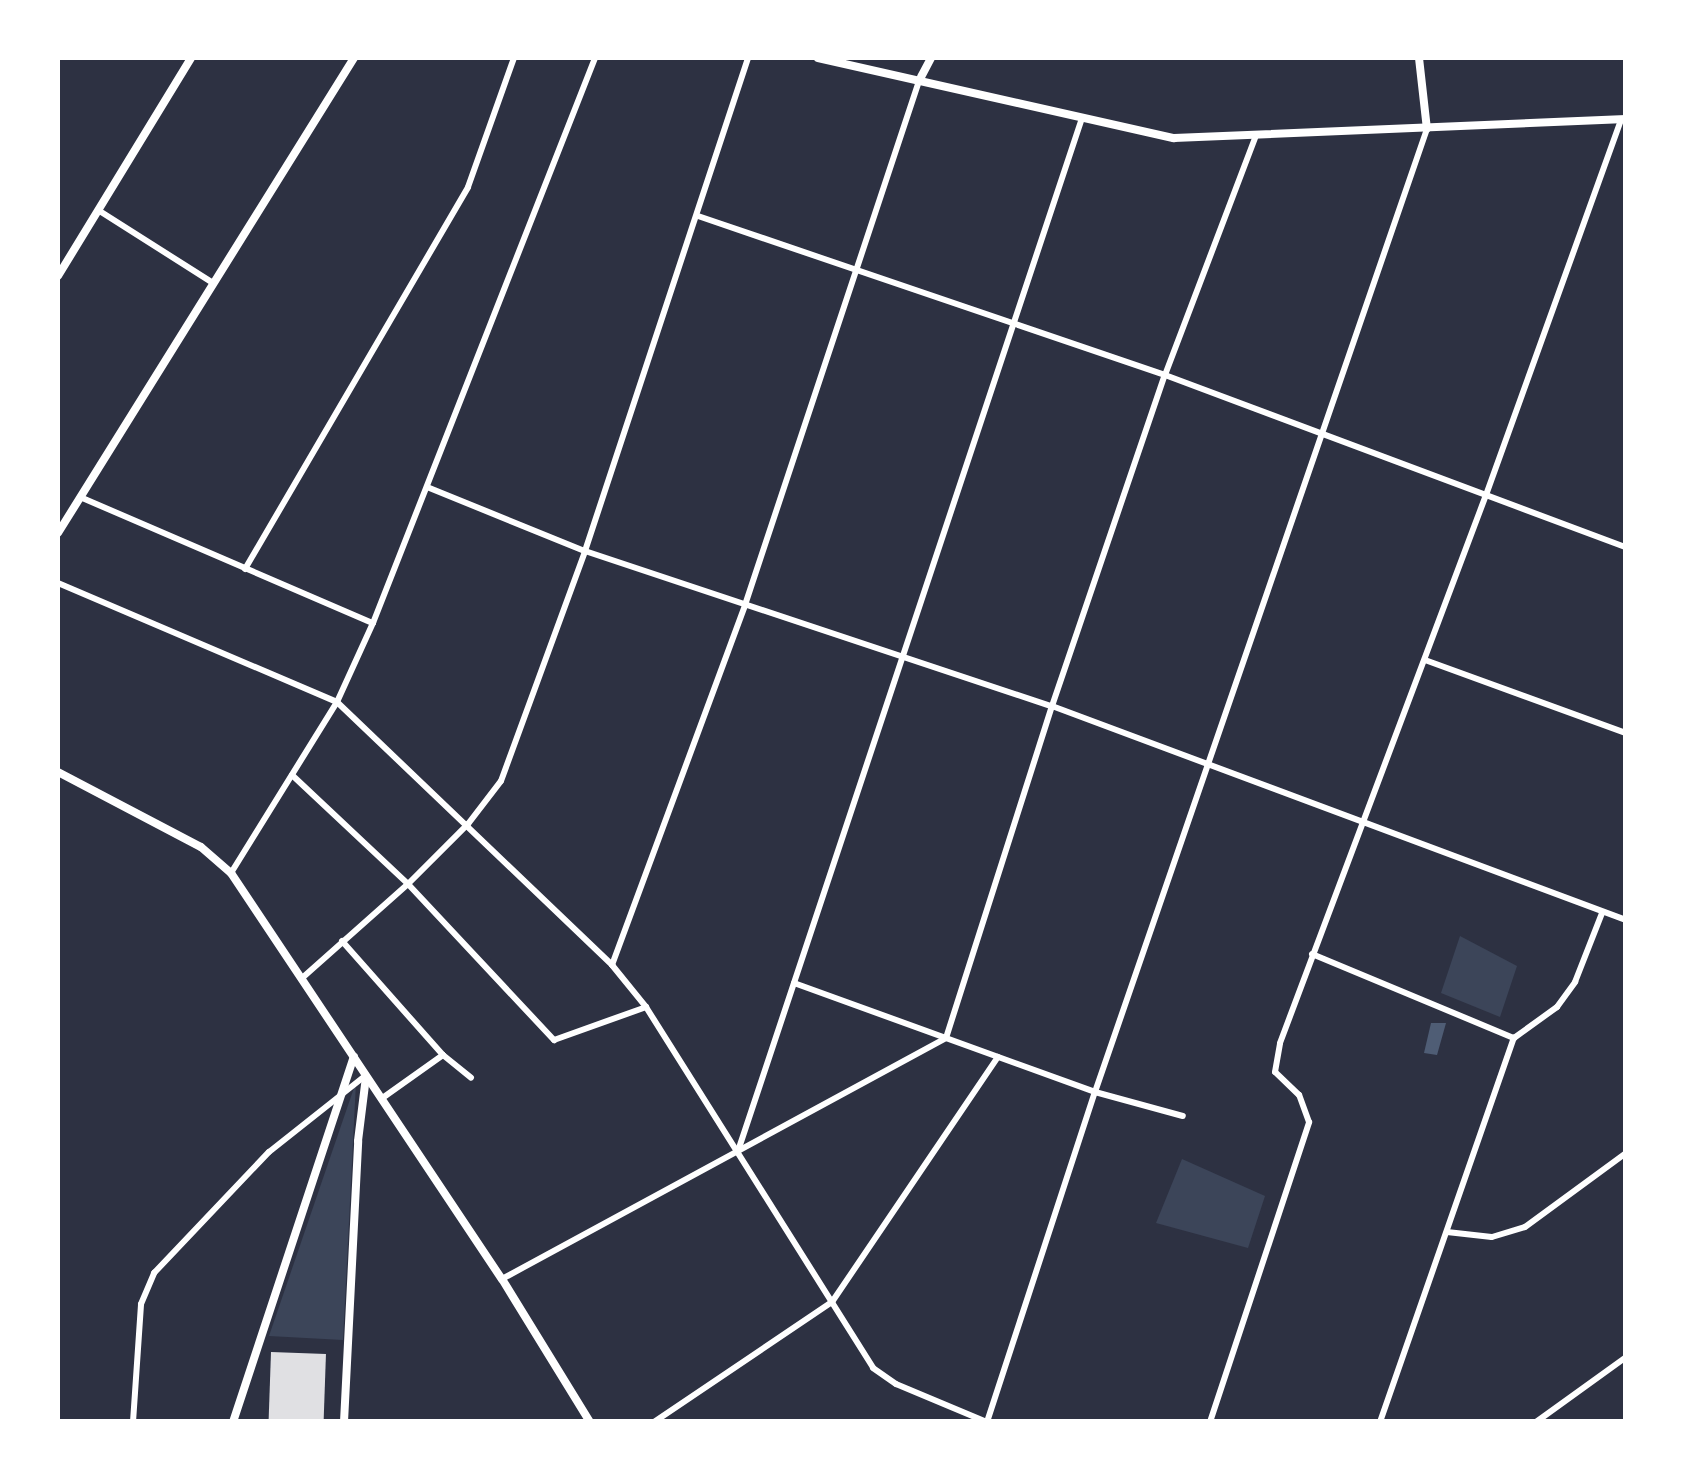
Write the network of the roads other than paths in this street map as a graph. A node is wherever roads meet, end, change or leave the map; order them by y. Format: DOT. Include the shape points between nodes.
graph roads {
  1 [pos="191,58"];
  2 [pos="354,58"];
  3 [pos="514,58"];
  4 [pos="595,58"];
  5 [pos="748,58"];
  6 [pos="818,58"];
  7 [pos="931,58"];
  8 [pos="1419,58"];
  9 [pos="921,77"];
  10 [pos="1082,118"];
  11 [pos="1623,120"];
  12 [pos="1427,129"];
  13 [pos="1256,135"];
  14 [pos="98,210"];
  15 [pos="698,216"];
  16 [pos="854,271"];
  17 [pos="58,276"];
  18 [pos="213,283"];
  19 [pos="1013,326"];
  20 [pos="1166,375"];
  21 [pos="1324,432"];
  22 [pos="427,488"];
  23 [pos="1486,495"];
  24 [pos="79,496"];
  25 [pos="58,533"];
  26 [pos="1626,546"];
  27 [pos="586,551"];
  28 [pos="245,569"];
  29 [pos="58,583"];
  30 [pos="744,605"];
  31 [pos="373,623"];
  32 [pos="903,653"];
  33 [pos="1425,660"];
  34 [pos="337,702"];
  35 [pos="1052,706"];
  36 [pos="1626,732"];
  37 [pos="1207,766"];
  38 [pos="58,772"];
  39 [pos="292,775"];
  40 [pos="1361,823"];
  41 [pos="468,824"];
  42 [pos="231,872"];
  43 [pos="408,884"];
  44 [pos="1602,913"];
  45 [pos="1626,920"];
  46 [pos="342,941"];
  47 [pos="1312,954"];
  48 [pos="612,965"];
  49 [pos="300,979"];
  50 [pos="794,982"];
  51 [pos="646,1007"];
  52 [pos="946,1038"];
  53 [pos="1514,1038"];
  54 [pos="354,1056"];
  55 [pos="444,1056"];
  56 [pos="998,1057"];
  57 [pos="366,1075"];
  58 [pos="471,1078"];
  59 [pos="344,1091"];
  60 [pos="1095,1092"];
  61 [pos="381,1099"];
  62 [pos="1183,1116"];
  63 [pos="739,1149"];
  64 [pos="1626,1153"];
  65 [pos="1447,1232"];
  66 [pos="502,1278"];
  67 [pos="832,1302"];
  68 [pos="1626,1357"];
  69 [pos="987,1421"];
  70 [pos="133,1422"];
  71 [pos="233,1422"];
  72 [pos="344,1422"];
  73 [pos="590,1422"];
  74 [pos="654,1422"];
  75 [pos="1210,1422"];
  76 [pos="1380,1422"];
  77 [pos="1536,1422"];
  1 -- 14 [label="street"];
  2 -- 18 [label="street"];
  3 -- 28 [label="street" via="468,187"];
  4 -- 22 [label="street"];
  5 -- 15 [label="street"];
  6 -- 9 [label="street"];
  7 -- 9 [label="street"];
  8 -- 12 [label="street"];
  9 -- 10 [label="street"];
  9 -- 16 [label="street"];
  10 -- 13 [label="street" via="1174,138"];
  10 -- 19 [label="street"];
  11 -- 12 [label="street"];
  11 -- 23 [label="street"];
  12 -- 13 [label="street"];
  12 -- 21 [label="street"];
  13 -- 20 [label="street"];
  14 -- 17 [label="street"];
  14 -- 18 [label="street"];
  15 -- 16 [label="street"];
  15 -- 27 [label="street"];
  16 -- 19 [label="street"];
  16 -- 30 [label="street"];
  18 -- 24 [label="street"];
  19 -- 20 [label="street"];
  19 -- 32 [label="street"];
  20 -- 21 [label="street"];
  20 -- 35 [label="street"];
  21 -- 23 [label="street"];
  21 -- 37 [label="street"];
  22 -- 27 [label="street"];
  22 -- 31 [label="street"];
  23 -- 26 [label="street"];
  23 -- 33 [label="street"];
  24 -- 25 [label="street"];
  24 -- 28 [label="street"];
  27 -- 30 [label="street"];
  27 -- 41 [label="street" via="501,781"];
  28 -- 31 [label="street"];
  29 -- 34 [label="street"];
  30 -- 32 [label="street"];
  30 -- 48 [label="street"];
  31 -- 34 [label="street"];
  32 -- 35 [label="street"];
  32 -- 50 [label="street"];
  33 -- 36 [label="street"];
  33 -- 40 [label="street"];
  34 -- 39 [label="street"];
  34 -- 41 [label="street"];
  35 -- 37 [label="street"];
  35 -- 52 [label="street"];
  37 -- 40 [label="street"];
  37 -- 60 [label="street"];
  38 -- 42 [label="street" via="202,847"];
  39 -- 42 [label="street"];
  39 -- 43 [label="street"];
  40 -- 44 [label="street"];
  40 -- 47 [label="street"];
  41 -- 43 [label="street"];
  41 -- 48 [label="street"];
  42 -- 49 [label="street"];
  43 -- 46 [label="street"];
  43 -- 51 [label="street" via="554,1040"];
  44 -- 45 [label="street"];
  44 -- 53 [label="street" via="1575,982 1557,1007"];
  46 -- 49 [label="street"];
  46 -- 55 [label="street"];
  47 -- 53 [label="street"];
  47 -- 75 [label="street" via="1274,1072 1299,1095 1308,1122"];
  48 -- 51 [label="street"];
  49 -- 54 [label="street"];
  50 -- 52 [label="street"];
  50 -- 63 [label="street"];
  51 -- 63 [label="street"];
  52 -- 56 [label="street"];
  52 -- 63 [label="street"];
  53 -- 65 [label="street"];
  54 -- 57 [label="street"];
  54 -- 59 [label="street"];
  55 -- 58 [label="street"];
  55 -- 61 [label="street"];
  56 -- 60 [label="street"];
  56 -- 67 [label="street"];
  57 -- 59 [label="street"];
  57 -- 61 [label="street"];
  57 -- 72 [label="street"];
  59 -- 70 [label="street" via="269,1152 154,1272 140,1304"];
  59 -- 71 [label="street"];
  60 -- 62 [label="street"];
  60 -- 69 [label="street"];
  61 -- 66 [label="street"];
  63 -- 66 [label="street"];
  63 -- 67 [label="street"];
  64 -- 65 [label="street" via="1525,1227 1492,1237"];
  65 -- 76 [label="street"];
  66 -- 73 [label="street"];
  67 -- 69 [label="street" via="873,1368"];
  67 -- 74 [label="street"];
  68 -- 77 [label="street"];
}
